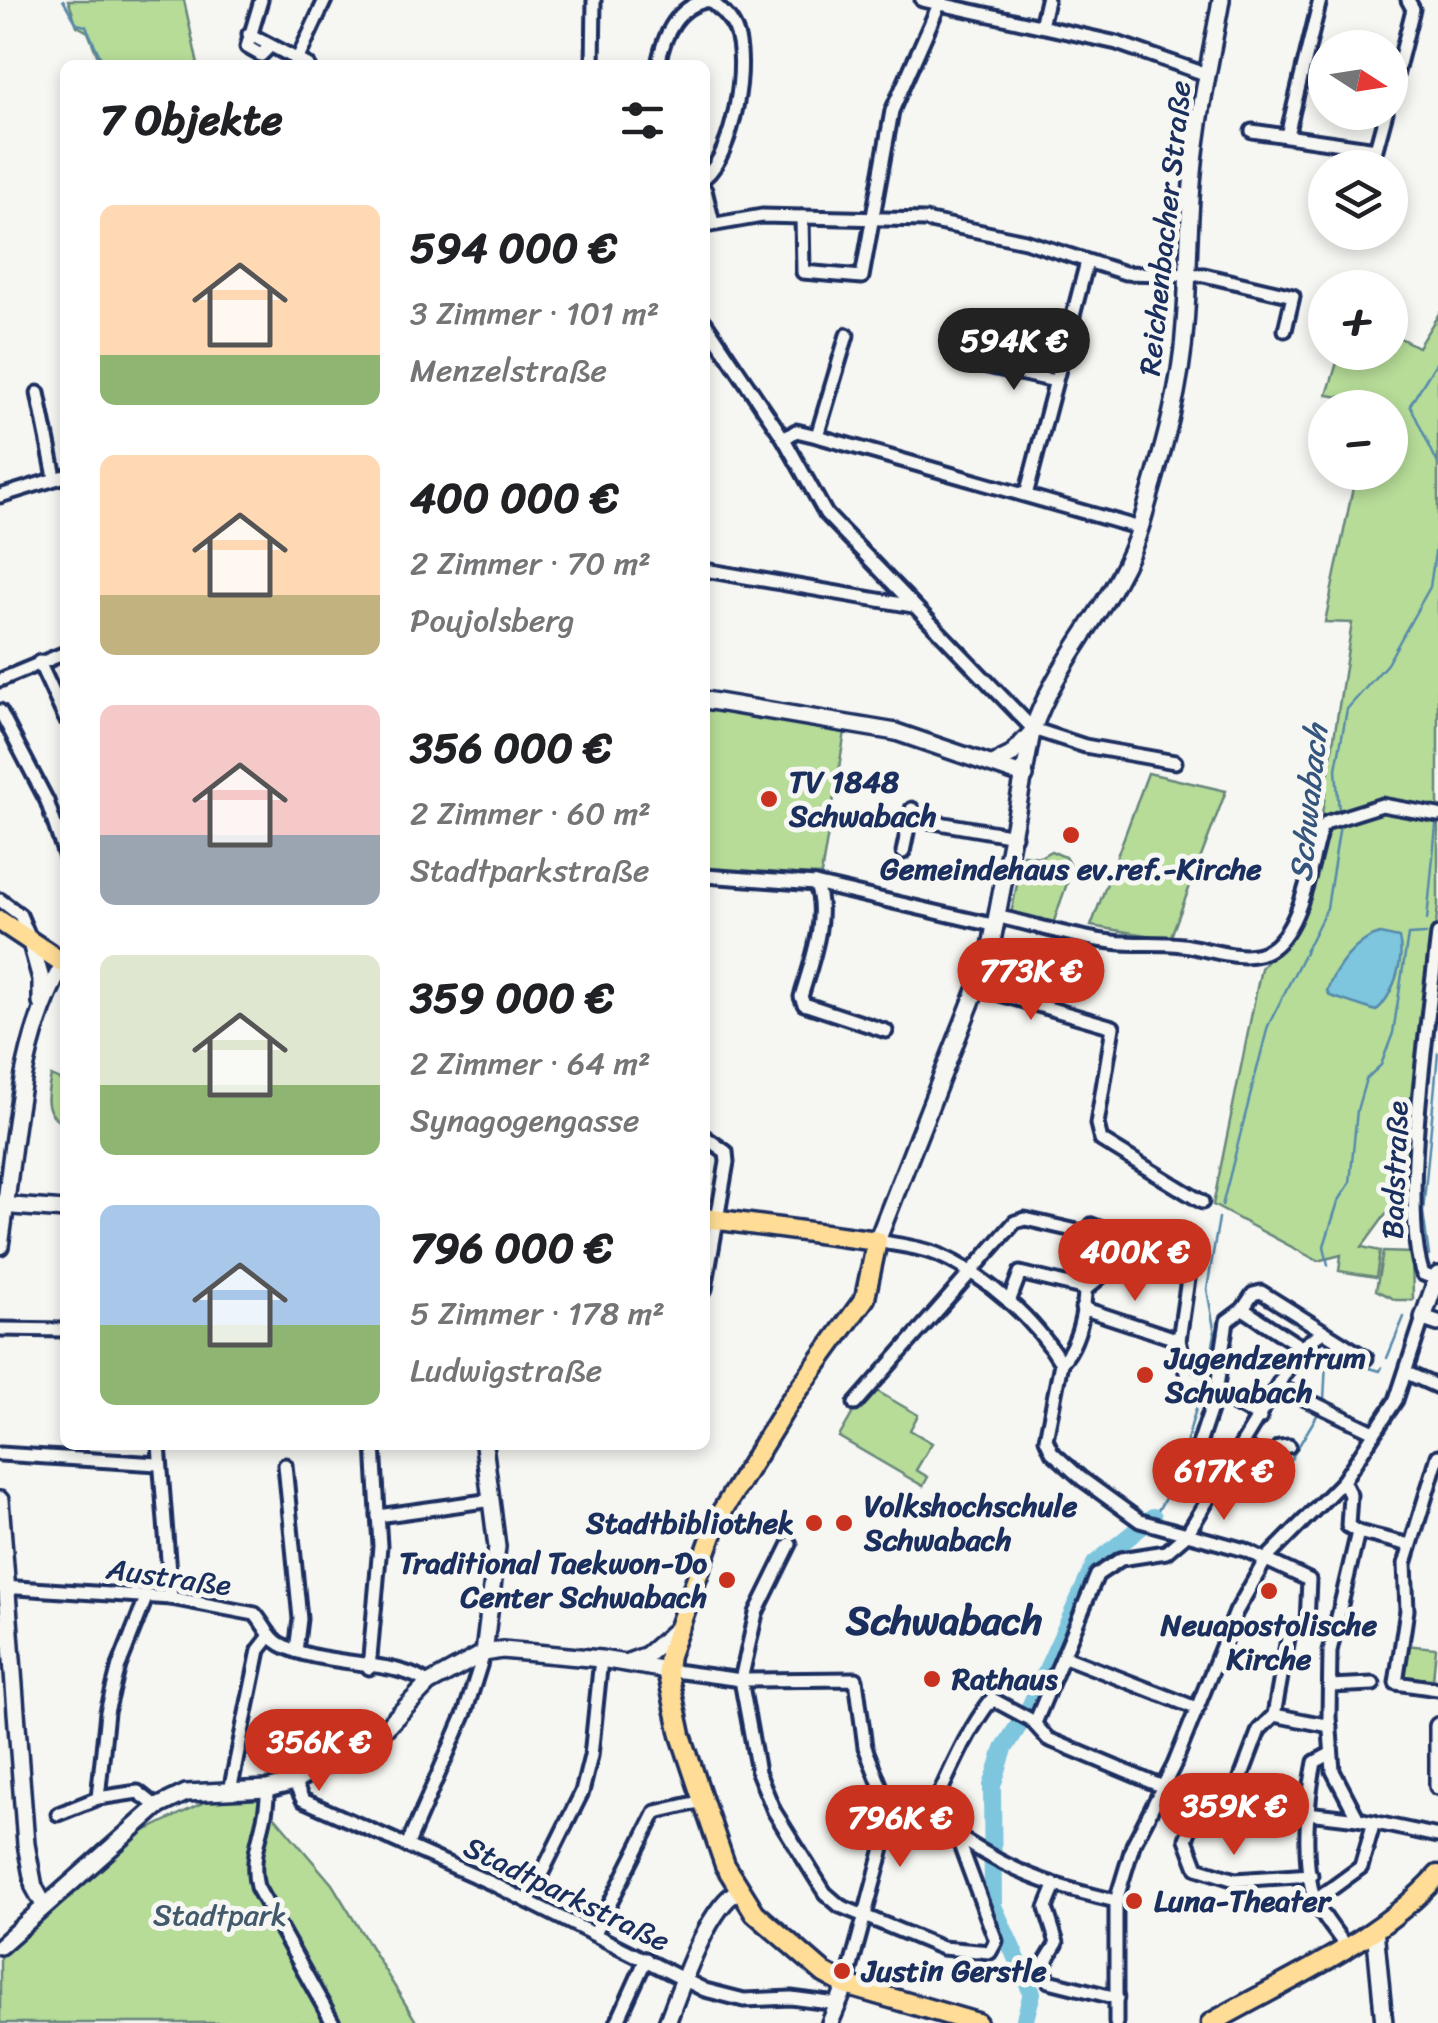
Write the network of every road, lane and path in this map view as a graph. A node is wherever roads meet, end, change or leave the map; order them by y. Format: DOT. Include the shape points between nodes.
graph roads {
  1 [pos="262,0"];
  2 [pos="324,0"];
  3 [pos="594,0"];
  4 [pos="922,0"];
  5 [pos="1047,0"];
  6 [pos="1222,0"];
  7 [pos="1320,0"];
  8 [pos="1410,1"];
  9 [pos="940,2"];
  10 [pos="1041,26"];
  11 [pos="1404,30"];
  12 [pos="295,60"];
  13 [pos="301,60"];
  14 [pos="593,60"];
  15 [pos="660,60"];
  16 [pos="1208,76"];
  17 [pos="1381,130"];
  18 [pos="1252,131"];
  19 [pos="1287,135"];
  20 [pos="710,170"];
  21 [pos="802,217"];
  22 [pos="870,217"];
  23 [pos="710,225"];
  24 [pos="1087,262"];
  25 [pos="1186,275"];
  26 [pos="710,329"];
  27 [pos="1285,330"];
  28 [pos="847,335"];
  29 [pos="983,365"];
  30 [pos="1055,381"];
  31 [pos="38,393"];
  32 [pos="816,436"];
  33 [pos="784,440"];
  34 [pos="60,476"];
  35 [pos="1026,495"];
  36 [pos="0,496"];
  37 [pos="1140,528"];
  38 [pos="710,571"];
  39 [pos="913,606"];
  40 [pos="60,655"];
  41 [pos="39,662"];
  42 [pos="0,680"];
  43 [pos="710,701"];
  44 [pos="60,707"];
  45 [pos="0,710"];
  46 [pos="1033,731"];
  47 [pos="1176,762"];
  48 [pos="993,764"];
  49 [pos="1025,776"];
  50 [pos="1438,815"];
  51 [pos="1015,836"];
  52 [pos="60,838"];
  53 [pos="903,852"];
  54 [pos="710,876"];
  55 [pos="816,884"];
  56 [pos="0,900"];
  57 [pos="0,921"];
  58 [pos="998,922"];
  59 [pos="1438,934"];
  60 [pos="32,944"];
  61 [pos="60,964"];
  62 [pos="60,976"];
  63 [pos="60,978"];
  64 [pos="979,988"];
  65 [pos="40,1012"];
  66 [pos="886,1031"];
  67 [pos="33,1040"];
  68 [pos="710,1141"];
  69 [pos="1202,1202"];
  70 [pos="3,1206"];
  71 [pos="60,1210"];
  72 [pos="711,1219"];
  73 [pos="1086,1233"];
  74 [pos="1120,1236"];
  75 [pos="877,1241"];
  76 [pos="1171,1242"];
  77 [pos="0,1246"];
  78 [pos="1189,1272"];
  79 [pos="970,1274"];
  80 [pos="1436,1279"];
  81 [pos="1086,1289"];
  82 [pos="1009,1302"];
  83 [pos="1082,1308"];
  84 [pos="1244,1309"];
  85 [pos="1430,1320"];
  86 [pos="0,1329"];
  87 [pos="60,1330"];
  88 [pos="1323,1332"];
  89 [pos="1179,1340"];
  90 [pos="1301,1347"];
  91 [pos="1366,1358"];
  92 [pos="1061,1363"];
  93 [pos="1407,1373"];
  94 [pos="1278,1386"];
  95 [pos="1438,1388"];
  96 [pos="1214,1392"];
  97 [pos="854,1404"];
  98 [pos="1260,1418"];
  99 [pos="1374,1432"];
  100 [pos="1243,1446"];
  101 [pos="1289,1446"];
  102 [pos="158,1450"];
  103 [pos="374,1450"];
  104 [pos="485,1450"];
  105 [pos="0,1454"];
  106 [pos="1438,1456"];
  107 [pos="1267,1460"];
  108 [pos="158,1464"];
  109 [pos="285,1465"];
  110 [pos="1228,1470"];
  111 [pos="1276,1477"];
  112 [pos="1343,1481"];
  113 [pos="0,1500"];
  114 [pos="492,1500"];
  115 [pos="378,1516"];
  116 [pos="1358,1532"];
  117 [pos="1187,1534"];
  118 [pos="790,1544"];
  119 [pos="1410,1545"];
  120 [pos="1266,1559"];
  121 [pos="3,1587"];
  122 [pos="146,1598"];
  123 [pos="171,1598"];
  124 [pos="678,1628"];
  125 [pos="270,1636"];
  126 [pos="296,1650"];
  127 [pos="484,1653"];
  128 [pos="1065,1657"];
  129 [pos="600,1659"];
  130 [pos="628,1662"];
  131 [pos="369,1668"];
  132 [pos="667,1670"];
  133 [pos="741,1680"];
  134 [pos="428,1684"];
  135 [pos="1374,1684"];
  136 [pos="1330,1686"];
  137 [pos="1438,1690"];
  138 [pos="1196,1708"];
  139 [pos="1274,1715"];
  140 [pos="1033,1721"];
  141 [pos="1330,1726"];
  142 [pos="1438,1726"];
  143 [pos="1330,1754"];
  144 [pos="294,1782"];
  145 [pos="1438,1786"];
  146 [pos="1163,1787"];
  147 [pos="266,1789"];
  148 [pos="230,1790"];
  149 [pos="98,1798"];
  150 [pos="1202,1798"];
  151 [pos="703,1801"];
  152 [pos="1231,1804"];
  153 [pos="157,1807"];
  154 [pos="58,1814"];
  155 [pos="892,1815"];
  156 [pos="1308,1815"];
  157 [pos="928,1818"];
  158 [pos="1358,1819"];
  159 [pos="1374,1822"];
  160 [pos="1438,1836"];
  161 [pos="963,1841"];
  162 [pos="407,1846"];
  163 [pos="29,1861"];
  164 [pos="1311,1875"];
  165 [pos="1438,1875"];
  166 [pos="1055,1886"];
  167 [pos="57,1892"];
  168 [pos="738,1892"];
  169 [pos="1316,1900"];
  170 [pos="528,1901"];
  171 [pos="1116,1902"];
  172 [pos="44,1905"];
  173 [pos="868,1914"];
  174 [pos="1375,1929"];
  175 [pos="595,1933"];
  176 [pos="0,1946"];
  177 [pos="1346,1947"];
  178 [pos="646,1959"];
  179 [pos="684,1979"];
  180 [pos="846,1986"];
  181 [pos="1118,1998"];
  182 [pos="838,2004"];
  183 [pos="333,2023"];
  184 [pos="617,2023"];
  185 [pos="667,2023"];
  186 [pos="830,2023"];
  187 [pos="977,2023"];
  188 [pos="1116,2023"];
  189 [pos="1212,2023"];
  190 [pos="1384,2023"];
  1 -- 12 [label="street" via="247,47 261,55 270,46"];
  2 -- 13 [label="street"];
  3 -- 14 [label="street"];
  4 -- 9 [label="street"];
  5 -- 10 [label="street"];
  6 -- 16 [label="street, Reichenbacher Straße"];
  7 -- 19 [label="street"];
  8 -- 11 [label="street"];
  9 -- 10 [label="street"];
  9 -- 22 [label="street" via="892,111"];
  10 -- 16 [label="street"];
  15 -- 20 [label="street" via="677,16 690,3 710,0 735,30 742,72 721,156"];
  16 -- 25 [label="street, Reichenbacher Straße"];
  17 -- 19 [label="street" via="1376,148"];
  18 -- 19 [label="street"];
  21 -- 22 [label="street"];
  21 -- 22 [label="street" via="804,272 862,278"];
  21 -- 23 [label="street"];
  22 -- 24 [label="street" via="960,225"];
  24 -- 25 [label="street" via="1125,273"];
  24 -- 30 [label="street"];
  25 -- 27 [label="street" via="1293,296"];
  25 -- 37 [label="street, Reichenbacher Straße" via="1178,384"];
  26 -- 33 [label="street"];
  28 -- 32 [label="street"];
  29 -- 30 [label="street"];
  30 -- 35 [label="street"];
  31 -- 34 [label="street"];
  32 -- 33 [label="street" via="796,432"];
  32 -- 35 [label="street"];
  33 -- 39 [label="street" via="826,514"];
  34 -- 36 [label="street"];
  35 -- 37 [label="street"];
  37 -- 46 [label="street, Reichenbacher Straße" via="1116,589 1055,678"];
  38 -- 39 [label="street"];
  39 -- 46 [label="street"];
  40 -- 41 [label="street"];
  41 -- 42 [label="street"];
  41 -- 44 [label="street"];
  43 -- 48 [label="street" via="896,732"];
  45 -- 52 [label="street"];
  46 -- 47 [label="street"];
  46 -- 48 [label="street" via="1012,755"];
  46 -- 49 [label="street"];
  48 -- 49 [label="street"];
  49 -- 51 [label="street"];
  50 -- 58 [label="street" via="1382,805 1328,822 1285,932 1258,953 1111,942"];
  51 -- 53 [label="street" via="911,813"];
  51 -- 58 [label="street"];
  54 -- 55 [label="street"];
  55 -- 58 [label="street"];
  55 -- 66 [label="street" via="821,895 800,997 804,1004"];
  56 -- 60 [label="street" via="20,915"];
  57 -- 60 [label="main road"];
  58 -- 64 [label="street"];
  59 -- 80 [label="street, Badstraße" via="1416,1178 1417,1259 1423,1274"];
  60 -- 61 [label="main road"];
  60 -- 65 [label="street"];
  62 -- 65 [label="street"];
  63 -- 67 [label="street"];
  64 -- 69 [label="street" via="1112,1027 1097,1124 1101,1140"];
  64 -- 75 [label="street"];
  65 -- 67 [label="street"];
  67 -- 70 [label="street"];
  68 -- 72 [label="street" via="726,1152"];
  70 -- 71 [label="street"];
  70 -- 77 [label="street"];
  72 -- 75 [label="main road"];
  73 -- 74 [label="street" via="1092,1225"];
  73 -- 79 [label="street" via="1015,1222"];
  73 -- 81 [label="street"];
  75 -- 79 [label="street" via="937,1254"];
  75 -- 124 [label="main road" via="865,1298 719,1516"];
  76 -- 81 [label="street" via="1151,1235"];
  78 -- 89 [label="street"];
  79 -- 82 [label="street"];
  79 -- 97 [label="street"];
  80 -- 85 [label="street"];
  81 -- 82 [label="street" via="1020,1273"];
  81 -- 83 [label="street"];
  82 -- 92 [label="street"];
  83 -- 89 [label="street"];
  83 -- 92 [label="street"];
  84 -- 88 [label="street" via="1261,1292"];
  84 -- 90 [label="street"];
  84 -- 96 [label="street" via="1227,1321"];
  85 -- 93 [label="street"];
  86 -- 87 [label="street"];
  88 -- 90 [label="street"];
  88 -- 91 [label="street"];
  89 -- 96 [label="street" via="1187,1377"];
  90 -- 94 [label="street"];
  92 -- 117 [label="street" via="1046,1440 1052,1452 1140,1521"];
  93 -- 95 [label="street"];
  93 -- 99 [label="street"];
  94 -- 98 [label="street"];
  94 -- 99 [label="street"];
  96 -- 98 [label="street"];
  96 -- 110 [label="street" via="1196,1450"];
  98 -- 100 [label="street"];
  99 -- 112 [label="street"];
  100 -- 107 [label="street"];
  100 -- 110 [label="street"];
  101 -- 107 [label="street"];
  102 -- 108 [label="street"];
  103 -- 115 [label="street"];
  104 -- 114 [label="street"];
  105 -- 108 [label="street"];
  106 -- 119 [label="street"];
  107 -- 111 [label="street"];
  108 -- 123 [label="street"];
  109 -- 126 [label="street" via="300,1619"];
  110 -- 117 [label="street"];
  112 -- 116 [label="street" via="1350,1495 1348,1526"];
  112 -- 120 [label="street"];
  113 -- 121 [label="street"];
  114 -- 115 [label="street"];
  114 -- 127 [label="street" via="497,1547"];
  115 -- 131 [label="street"];
  116 -- 119 [label="street"];
  116 -- 136 [label="street" via="1333,1635"];
  117 -- 120 [label="street"];
  117 -- 128 [label="street" via="1156,1556 1106,1565"];
  118 -- 133 [label="street" via="756,1613"];
  119 -- 137 [label="street" via="1396,1684"];
  120 -- 138 [label="street"];
  120 -- 139 [label="street" via="1309,1580 1307,1623 1289,1633"];
  121 -- 122 [label="street, Austraße"];
  121 -- 163 [label="street"];
  122 -- 123 [label="street, Austraße"];
  122 -- 149 [label="street" via="119,1666"];
  123 -- 125 [label="street, Austraße" via="255,1614"];
  124 -- 130 [label="street"];
  124 -- 132 [label="main road"];
  125 -- 126 [label="street, Austraße"];
  125 -- 148 [label="street" via="259,1650"];
  126 -- 131 [label="street, Austraße"];
  127 -- 129 [label="street"];
  127 -- 134 [label="street"];
  127 -- 162 [label="street"];
  128 -- 138 [label="street"];
  128 -- 140 [label="street"];
  129 -- 130 [label="street"];
  129 -- 170 [label="street" via="582,1792"];
  130 -- 132 [label="street"];
  131 -- 134 [label="street, Austraße" via="416,1672"];
  132 -- 133 [label="street"];
  132 -- 151 [label="main road"];
  133 -- 155 [label="street" via="856,1679 865,1746"];
  133 -- 173 [label="street" via="758,1772 794,1843 826,1893 840,1906"];
  134 -- 144 [label="street" via="380,1734"];
  135 -- 136 [label="street"];
  136 -- 141 [label="street"];
  138 -- 146 [label="street"];
  139 -- 141 [label="street"];
  139 -- 152 [label="street" via="1260,1730"];
  140 -- 146 [label="street" via="1048,1739"];
  140 -- 157 [label="street" via="992,1699 957,1748"];
  141 -- 143 [label="street"];
  142 -- 145 [label="street"];
  143 -- 156 [label="street" via="1315,1762"];
  143 -- 158 [label="street"];
  144 -- 147 [label="street"];
  144 -- 162 [label="street, Stadtparkstraße" via="303,1800"];
  146 -- 150 [label="street"];
  146 -- 171 [label="street" via="1133,1845"];
  147 -- 148 [label="street"];
  147 -- 183 [label="street" via="268,1810 252,1866 257,1887"];
  148 -- 153 [label="street" via="186,1794"];
  149 -- 153 [label="street" via="138,1792"];
  149 -- 154 [label="street"];
  150 -- 152 [label="street"];
  150 -- 164 [label="street" via="1186,1839 1197,1868 1235,1880"];
  151 -- 168 [label="main road"];
  151 -- 175 [label="street" via="656,1812"];
  152 -- 156 [label="street"];
  153 -- 167 [label="street"];
  155 -- 157 [label="street"];
  155 -- 173 [label="street"];
  156 -- 158 [label="street"];
  156 -- 164 [label="street"];
  157 -- 161 [label="street"];
  158 -- 159 [label="street"];
  159 -- 160 [label="street"];
  159 -- 169 [label="street" via="1361,1868"];
  161 -- 166 [label="street"];
  161 -- 173 [label="street" via="996,1941 990,1952 942,1948"];
  162 -- 170 [label="street, Stadtparkstraße"];
  163 -- 167 [label="street"];
  163 -- 172 [label="street"];
  164 -- 169 [label="street"];
  165 -- 174 [label="main road"];
  166 -- 171 [label="street"];
  166 -- 181 [label="street" via="1046,1908 1056,1943 1043,1966 1049,1982"];
  167 -- 172 [label="street"];
  168 -- 179 [label="street" via="729,1896"];
  168 -- 180 [label="main road" via="754,1913"];
  169 -- 177 [label="street"];
  170 -- 175 [label="street, Stadtparkstraße"];
  171 -- 181 [label="street"];
  172 -- 176 [label="street"];
  173 -- 180 [label="street"];
  174 -- 177 [label="main road"];
  174 -- 190 [label="street"];
  175 -- 178 [label="street, Stadtparkstraße"];
  177 -- 189 [label="main road"];
  178 -- 179 [label="street, Stadtparkstraße"];
  178 -- 184 [label="street"];
  179 -- 182 [label="street, Stadtparkstraße" via="744,2000"];
  179 -- 185 [label="street"];
  180 -- 182 [label="street"];
  180 -- 187 [label="main road"];
  181 -- 188 [label="street"];
  182 -- 186 [label="street"];
}
